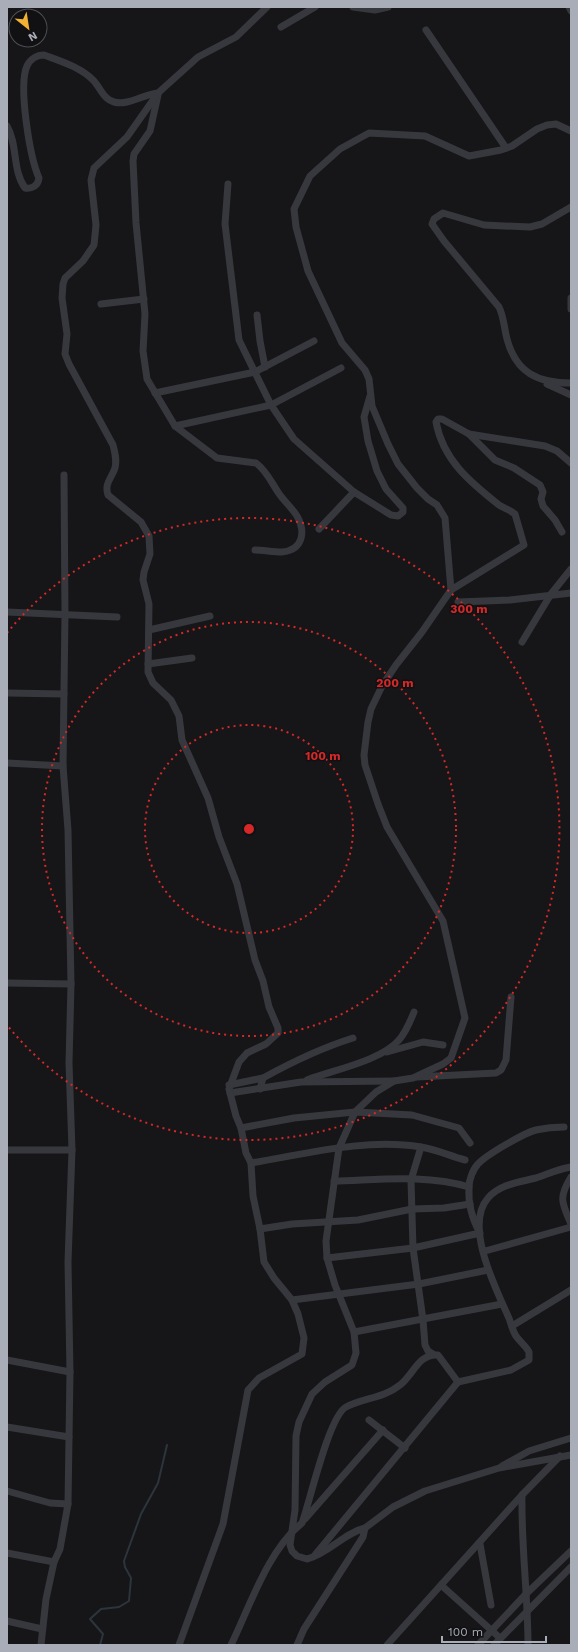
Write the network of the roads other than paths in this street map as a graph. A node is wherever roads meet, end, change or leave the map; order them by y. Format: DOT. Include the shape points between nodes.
graph roads {
  1 [pos="266,7"];
  2 [pos="315,7"];
  3 [pos="353,7"];
  4 [pos="388,7"];
  5 [pos="569,7"];
  6 [pos="363,8"];
  7 [pos="571,11"];
  8 [pos="281,27"];
  9 [pos="426,30"];
  10 [pos="158,93"];
  11 [pos="7,126"];
  12 [pos="571,131"];
  13 [pos="506,148"];
  14 [pos="228,184"];
  15 [pos="571,207"];
  16 [pos="571,298"];
  17 [pos="144,299"];
  18 [pos="101,304"];
  19 [pos="571,309"];
  20 [pos="257,315"];
  21 [pos="314,341"];
  22 [pos="265,367"];
  23 [pos="341,368"];
  24 [pos="255,372"];
  25 [pos="542,381"];
  26 [pos="571,384"];
  27 [pos="155,393"];
  28 [pos="571,395"];
  29 [pos="370,396"];
  30 [pos="271,405"];
  31 [pos="175,426"];
  32 [pos="469,434"];
  33 [pos="571,463"];
  34 [pos="64,475"];
  35 [pos="354,492"];
  36 [pos="319,530"];
  37 [pos="562,532"];
  38 [pos="255,550"];
  39 [pos="571,569"];
  40 [pos="451,590"];
  41 [pos="571,593"];
  42 [pos="552,594"];
  43 [pos="458,602"];
  44 [pos="7,612"];
  45 [pos="65,614"];
  46 [pos="210,616"];
  47 [pos="117,617"];
  48 [pos="148,630"];
  49 [pos="522,642"];
  50 [pos="192,658"];
  51 [pos="148,664"];
  52 [pos="7,693"];
  53 [pos="64,694"];
  54 [pos="7,762"];
  55 [pos="63,766"];
  56 [pos="7,983"];
  57 [pos="71,984"];
  58 [pos="511,997"];
  59 [pos="414,1012"];
  60 [pos="353,1038"];
  61 [pos="443,1045"];
  62 [pos="385,1052"];
  63 [pos="263,1078"];
  64 [pos="413,1078"];
  65 [pos="394,1081"];
  66 [pos="301,1082"];
  67 [pos="229,1085"];
  68 [pos="260,1089"];
  69 [pos="230,1093"];
  70 [pos="355,1112"];
  71 [pos="241,1128"];
  72 [pos="564,1128"];
  73 [pos="470,1143"];
  74 [pos="421,1147"];
  75 [pos="339,1148"];
  76 [pos="7,1150"];
  77 [pos="72,1150"];
  78 [pos="465,1160"];
  79 [pos="251,1163"];
  80 [pos="571,1167"];
  81 [pos="571,1177"];
  82 [pos="411,1180"];
  83 [pos="334,1181"];
  84 [pos="469,1187"];
  85 [pos="470,1204"];
  86 [pos="412,1209"];
  87 [pos="329,1221"];
  88 [pos="571,1226"];
  89 [pos="260,1229"];
  90 [pos="480,1233"];
  91 [pos="413,1248"];
  92 [pos="485,1251"];
  93 [pos="327,1258"];
  94 [pos="488,1270"];
  95 [pos="419,1284"];
  96 [pos="571,1290"];
  97 [pos="340,1295"];
  98 [pos="292,1300"];
  99 [pos="502,1304"];
  100 [pos="423,1320"];
  101 [pos="512,1326"];
  102 [pos="354,1332"];
  103 [pos="433,1354"];
  104 [pos="7,1360"];
  105 [pos="70,1372"];
  106 [pos="458,1382"];
  107 [pos="369,1420"];
  108 [pos="7,1427"];
  109 [pos="382,1430"];
  110 [pos="69,1437"];
  111 [pos="571,1438"];
  112 [pos="405,1448"];
  113 [pos="571,1455"];
  114 [pos="560,1456"];
  115 [pos="499,1468"];
  116 [pos="7,1491"];
  117 [pos="522,1495"];
  118 [pos="68,1504"];
  119 [pos="302,1523"];
  120 [pos="365,1528"];
  121 [pos="292,1531"];
  122 [pos="480,1544"];
  123 [pos="571,1551"];
  124 [pos="7,1553"];
  125 [pos="314,1557"];
  126 [pos="54,1562"];
  127 [pos="570,1568"];
  128 [pos="441,1585"];
  129 [pos="526,1594"];
  130 [pos="491,1605"];
  131 [pos="528,1612"];
  132 [pos="7,1621"];
  133 [pos="42,1629"];
  134 [pos="492,1630"];
  135 [pos="500,1638"];
  136 [pos="41,1645"];
  137 [pos="179,1645"];
  138 [pos="230,1645"];
  139 [pos="297,1645"];
  140 [pos="387,1645"];
  141 [pos="478,1645"];
  142 [pos="494,1645"];
  143 [pos="528,1645"];
  1 -- 10 [label="street" via="236,37 198,57"];
  2 -- 8 [label="street"];
  3 -- 6 [label="street"];
  4 -- 6 [label="street" via="374,10"];
  5 -- 7 [label="street"];
  9 -- 13 [label="street"];
  10 -- 11 [label="street" via="124,102 114,102 81,70 44,55 33,58 27,67 25,92 33,164 38,178 36,185 29,189 22,184 18,173"];
  10 -- 17 [label="street" via="150,131 134,154 133,161"];
  10 -- 48 [label="street" via="127,137 94,168 91,180 96,225 94,245 65,278 62,298 67,334 65,354 113,445 115,469 106,485 108,495 141,522 150,536 150,554 144,576"];
  12 -- 13 [label="street" via="556,124 547,125"];
  13 -- 29 [label="street" via="469,156 425,136 369,133 340,148 310,176 300,194 294,209 294,218 308,271 342,343 365,370 369,379"];
  14 -- 24 [label="street" via="225,224 239,340"];
  15 -- 25 [label="street" via="542,224 530,227 484,225 443,213 434,219 432,224 499,306 510,350 518,362 525,371"];
  16 -- 19 [label="street"];
  17 -- 18 [label="street"];
  17 -- 27 [label="street" via="143,356 147,379"];
  20 -- 22 [label="street"];
  21 -- 22 [label="street"];
  22 -- 24 [label="street"];
  23 -- 30 [label="street"];
  24 -- 27 [label="street"];
  24 -- 30 [label="street"];
  25 -- 26 [label="street"];
  25 -- 28 [label="street"];
  27 -- 31 [label="street"];
  29 -- 35 [label="street" via="364,417 376,471 404,510 400,515 394,516"];
  29 -- 40 [label="street" via="398,464 417,488 437,505 444,518"];
  30 -- 31 [label="street"];
  30 -- 35 [label="street" via="294,439"];
  31 -- 38 [label="street" via="217,458 256,463 297,516 303,529 302,539 297,546 282,552"];
  32 -- 33 [label="street" via="545,446 557,451"];
  32 -- 37 [label="street" via="495,460 514,468 540,485 543,506"];
  32 -- 40 [label="street" via="442,419 436,422 441,441 458,469 471,483 516,514 524,545"];
  34 -- 45 [label="street"];
  35 -- 36 [label="street"];
  39 -- 42 [label="street"];
  40 -- 64 [label="street" via="382,686 370,709 364,754 368,775 387,827 443,921 464,1008 465,1018 450,1058"];
  41 -- 42 [label="street"];
  42 -- 43 [label="street" via="510,600"];
  42 -- 49 [label="street"];
  44 -- 45 [label="street"];
  45 -- 47 [label="street"];
  45 -- 53 [label="street"];
  46 -- 48 [label="street"];
  48 -- 51 [label="street"];
  50 -- 51 [label="street"];
  51 -- 67 [label="street" via="150,678 171,700 179,716 182,740 208,798 219,837 237,884 255,960 278,1028 278,1033 271,1040 247,1053 239,1062"];
  52 -- 53 [label="street"];
  53 -- 55 [label="street"];
  54 -- 55 [label="street"];
  55 -- 57 [label="street" via="68,830"];
  56 -- 57 [label="street"];
  57 -- 77 [label="street" via="69,1063"];
  58 -- 64 [label="street" via="506,1060 501,1070 496,1073"];
  59 -- 62 [label="street" via="399,1040"];
  60 -- 63 [label="street" via="324,1048"];
  61 -- 62 [label="street" via="423,1042"];
  62 -- 66 [label="street"];
  63 -- 67 [label="street"];
  63 -- 68 [label="street"];
  64 -- 65 [label="street"];
  65 -- 66 [label="street"];
  65 -- 70 [label="street" via="376,1092"];
  66 -- 68 [label="street"];
  67 -- 69 [label="street"];
  68 -- 69 [label="street"];
  69 -- 71 [label="street"];
  70 -- 71 [label="street" via="294,1118"];
  70 -- 73 [label="street" via="412,1115 459,1128"];
  70 -- 75 [label="street"];
  71 -- 79 [label="street" via="246,1153"];
  72 -- 84 [label="street" via="545,1128 524,1134 487,1156 476,1165"];
  74 -- 75 [label="street" via="377,1145"];
  74 -- 78 [label="street"];
  74 -- 82 [label="street"];
  75 -- 79 [label="street"];
  75 -- 83 [label="street"];
  76 -- 77 [label="street"];
  77 -- 105 [label="street" via="68,1262"];
  79 -- 89 [label="street" via="253,1196"];
  80 -- 90 [label="street" via="514,1183 495,1192 480,1211"];
  81 -- 88 [label="street" via="562,1193 562,1200"];
  82 -- 83 [label="street"];
  82 -- 84 [label="street" via="431,1179 455,1182"];
  82 -- 86 [label="street"];
  83 -- 87 [label="street"];
  84 -- 85 [label="street"];
  85 -- 86 [label="street"];
  85 -- 90 [label="street"];
  86 -- 87 [label="street" via="358,1220"];
  86 -- 91 [label="street"];
  87 -- 89 [label="street"];
  87 -- 93 [label="street"];
  88 -- 92 [label="street"];
  89 -- 98 [label="street" via="264,1262"];
  90 -- 91 [label="street"];
  90 -- 92 [label="street" via="480,1242"];
  91 -- 93 [label="street"];
  91 -- 95 [label="street"];
  92 -- 94 [label="street"];
  93 -- 97 [label="street"];
  94 -- 95 [label="street"];
  94 -- 99 [label="street"];
  95 -- 97 [label="street"];
  95 -- 100 [label="street"];
  96 -- 101 [label="street"];
  97 -- 98 [label="street"];
  97 -- 102 [label="street"];
  98 -- 137 [label="street" via="302,1329 302,1354 259,1378 248,1390 223,1524"];
  99 -- 100 [label="street"];
  99 -- 101 [label="street"];
  100 -- 102 [label="street"];
  100 -- 103 [label="street" via="424,1345"];
  101 -- 106 [label="street" via="516,1336 529,1352 529,1360 511,1370"];
  102 -- 121 [label="street" via="356,1353 352,1365 325,1382 312,1394 299,1422 296,1436 295,1510"];
  103 -- 106 [label="street" via="438,1355"];
  103 -- 119 [label="street" via="424,1357 396,1388 340,1411 330,1431"];
  104 -- 105 [label="street"];
  105 -- 110 [label="street"];
  106 -- 112 [label="street"];
  107 -- 109 [label="street"];
  108 -- 110 [label="street"];
  109 -- 112 [label="street"];
  109 -- 119 [label="street"];
  110 -- 118 [label="street"];
  111 -- 115 [label="street" via="529,1451"];
  112 -- 125 [label="street"];
  113 -- 114 [label="street"];
  114 -- 115 [label="street"];
  114 -- 117 [label="street"];
  115 -- 120 [label="street" via="425,1491 392,1508"];
  116 -- 118 [label="street" via="50,1503"];
  117 -- 122 [label="street"];
  117 -- 129 [label="street" via="521,1523"];
  118 -- 126 [label="street" via="60,1549"];
  119 -- 121 [label="street"];
  120 -- 125 [label="street" via="357,1530 326,1552"];
  120 -- 139 [label="street" via="363,1537 304,1629"];
  121 -- 125 [label="street" via="292,1551 307,1559"];
  121 -- 138 [label="street" via="267,1568"];
  122 -- 128 [label="street"];
  122 -- 130 [label="street"];
  123 -- 129 [label="street"];
  124 -- 126 [label="street"];
  126 -- 133 [label="street"];
  127 -- 131 [label="street"];
  128 -- 134 [label="street"];
  128 -- 140 [label="street"];
  129 -- 131 [label="street"];
  129 -- 134 [label="street"];
  131 -- 135 [label="street"];
  131 -- 143 [label="street"];
  132 -- 133 [label="street"];
  133 -- 136 [label="street"];
  134 -- 135 [label="street"];
  134 -- 141 [label="street"];
  135 -- 142 [label="street"];
}
